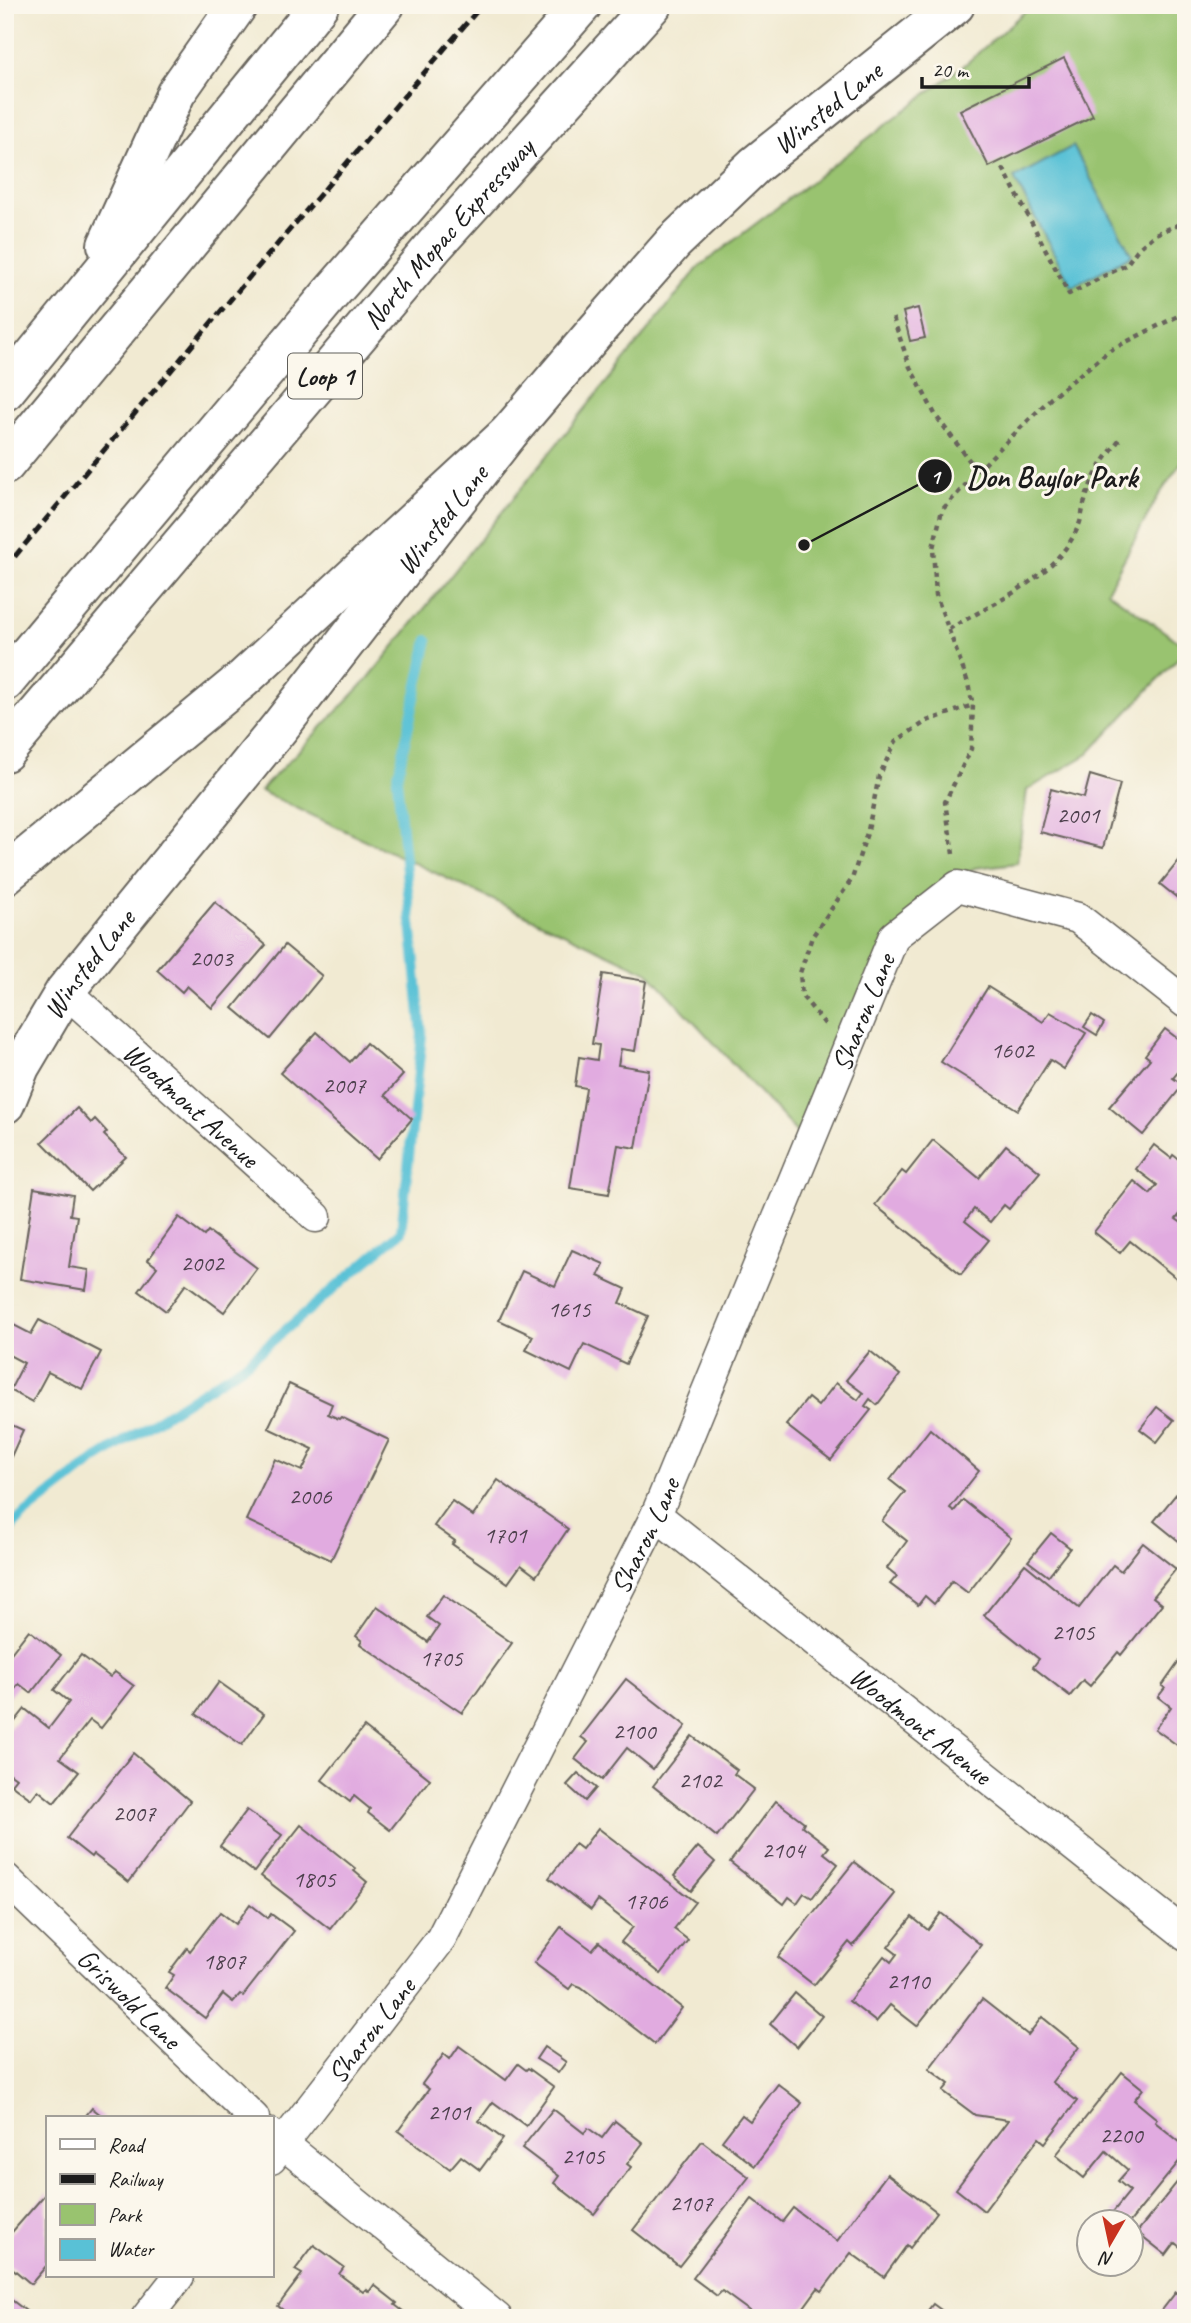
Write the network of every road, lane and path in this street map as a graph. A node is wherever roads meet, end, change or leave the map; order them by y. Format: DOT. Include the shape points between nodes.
graph roads {
  1 [pos="238,5"];
  2 [pos="319,5"];
  3 [pos="385,5"];
  4 [pos="582,5"];
  5 [pos="652,5"];
  6 [pos="955,5"];
  7 [pos="1003,168"];
  8 [pos="1186,222"];
  9 [pos="84,294"];
  10 [pos="1186,312"];
  11 [pos="893,318"];
  12 [pos="5,391"];
  13 [pos="508,434"];
  14 [pos="1122,436"];
  15 [pos="5,465"];
  16 [pos="978,472"];
  17 [pos="949,629"];
  18 [pos="5,682"];
  19 [pos="973,705"];
  20 [pos="5,752"];
  21 [pos="5,875"];
  22 [pos="958,886"];
  23 [pos="65,991"];
  24 [pos="1186,1003"];
  25 [pos="848,1046"];
  26 [pos="5,1104"];
  27 [pos="316,1217"];
  28 [pos="656,1515"];
  29 [pos="5,1878"];
  30 [pos="1186,1935"];
  31 [pos="252,2116"];
  32 [pos="275,2146"];
  33 [pos="178,2278"];
  34 [pos="146,2318"];
  35 [pos="497,2318"];
  1 -- 9 [label="main road" via="176,93"];
  2 -- 9 [label="main road"];
  3 -- 15 [label="main road"];
  4 -- 18 [label="main road" via="331,292"];
  5 -- 20 [label="main road, North Mopac Expressway / Loop 1" via="435,245"];
  6 -- 13 [label="main road, Winsted Lane" via="755,166 674,242"];
  7 -- 8 [label="path" via="1069,294 1126,265 1155,234"];
  9 -- 12 [label="main road"];
  10 -- 16 [label="path" via="1110,350 1051,398"];
  11 -- 16 [label="path" via="910,367 936,416"];
  13 -- 21 [label="main road" via="243,679"];
  13 -- 23 [label="main road, Winsted Lane" via="279,728"];
  14 -- 17 [label="path" via="1098,467 1078,527 1062,552 1033,579"];
  16 -- 17 [label="path" via="942,510 933,548 936,595"];
  17 -- 19 [label="path"];
  19 -- 22 [label="path" via="971,749 945,802"];
  19 -- 25 [label="path" via="927,721 895,741 879,776 852,878 812,937 800,973 802,996"];
  22 -- 24 [label="street" via="1078,918"];
  22 -- 25 [label="street, Sharon Lane" via="894,936"];
  23 -- 26 [label="main road, Winsted Lane" via="20,1067"];
  23 -- 27 [label="street, Woodmont Avenue"];
  25 -- 28 [label="street, Sharon Lane"];
  28 -- 30 [label="street, Woodmont Avenue"];
  28 -- 32 [label="street, Sharon Lane" via="441,1940"];
  29 -- 31 [label="street, Griswold Lane"];
  32 -- 35 [label="street"];
  33 -- 34 [label="street"];
}
